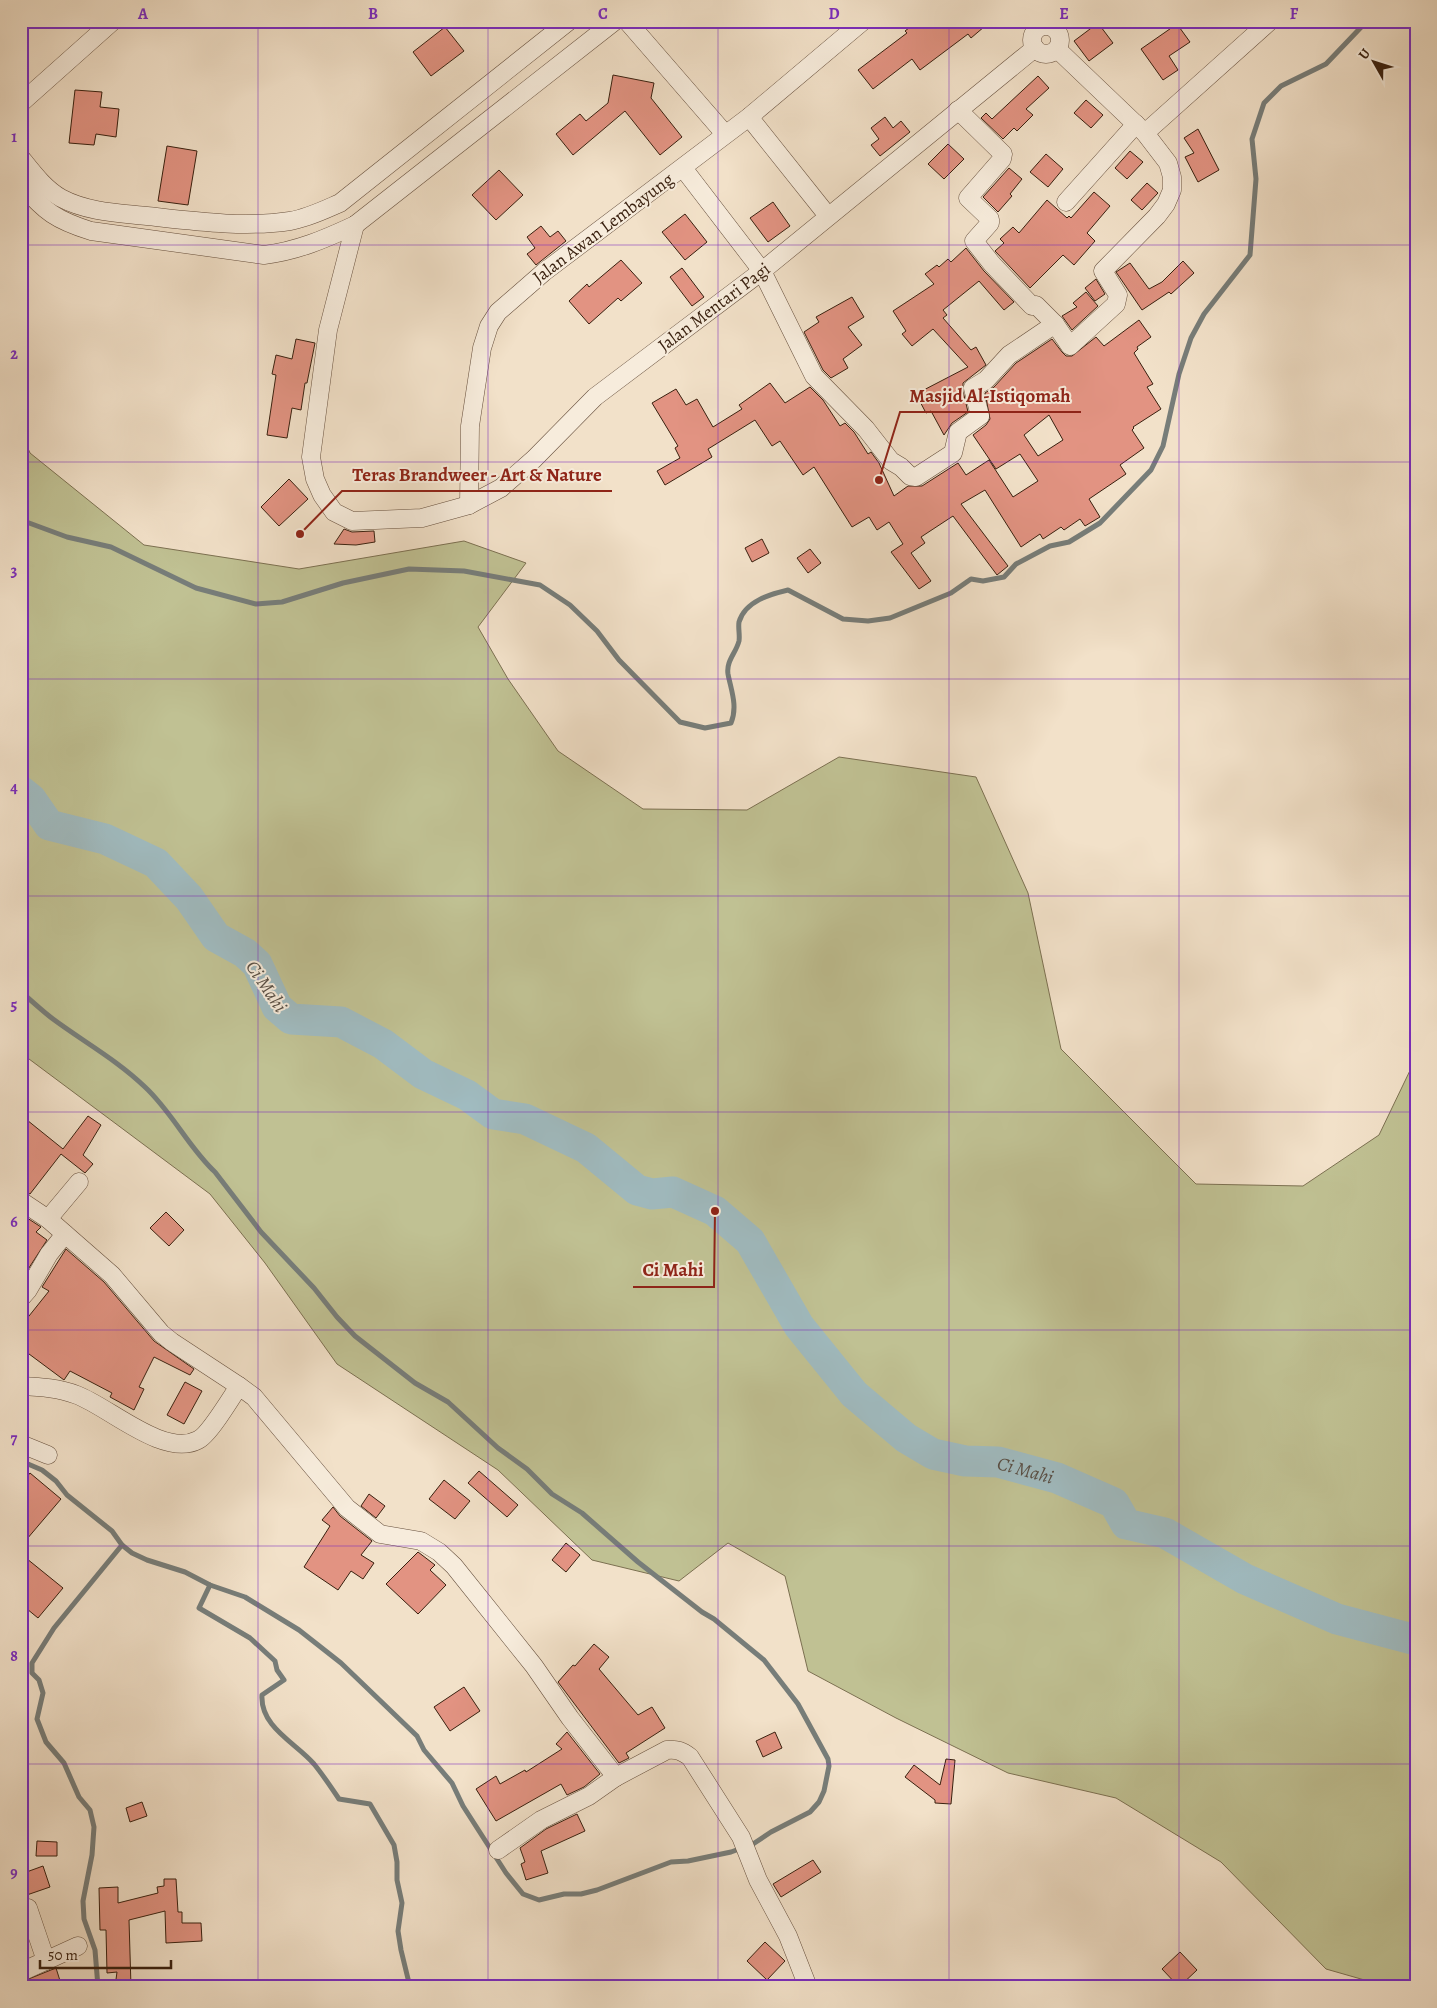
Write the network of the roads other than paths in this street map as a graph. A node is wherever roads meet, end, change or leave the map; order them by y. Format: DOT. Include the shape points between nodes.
graph roads {
  1 [pos="113,21"];
  2 [pos="570,21"];
  3 [pos="616,21"];
  4 [pos="628,21"];
  5 [pos="863,21"];
  6 [pos="1270,21"];
  7 [pos="1032,25"];
  8 [pos="1062,25"];
  9 [pos="1035,48"];
  10 [pos="1057,49"];
  11 [pos="21,103"];
  12 [pos="958,110"];
  13 [pos="749,117"];
  14 [pos="1141,129"];
  15 [pos="725,134"];
  16 [pos="21,158"];
  17 [pos="683,168"];
  18 [pos="21,184"];
  19 [pos="1066,202"];
  20 [pos="78,205"];
  21 [pos="828,216"];
  22 [pos="69,224"];
  23 [pos="355,225"];
  24 [pos="762,271"];
  25 [pos="1055,324"];
  26 [pos="469,505"];
  27 [pos="79,1182"];
  28 [pos="21,1201"];
  29 [pos="48,1219"];
  30 [pos="65,1234"];
  31 [pos="21,1298"];
  32 [pos="21,1386"];
  33 [pos="239,1386"];
  34 [pos="21,1444"];
  35 [pos="48,1455"];
  36 [pos="616,1777"];
  37 [pos="498,1850"];
  38 [pos="28,1908"];
  39 [pos="78,1946"];
  40 [pos="46,1961"];
  41 [pos="21,1972"];
  42 [pos="808,1987"];
  1 -- 11 [label="street"];
  2 -- 20 [label="street" via="340,202 312,216 262,224 190,221"];
  3 -- 23 [label="street"];
  4 -- 15 [label="street"];
  5 -- 13 [label="street, Jalan Awan Lembayung"];
  6 -- 14 [label="street"];
  7 -- 8 [label="street"];
  7 -- 9 [label="street"];
  8 -- 10 [label="street"];
  9 -- 10 [label="street" via="1046,54"];
  9 -- 12 [label="street, Jalan Mentari Pagi"];
  10 -- 14 [label="street"];
  12 -- 21 [label="street, Jalan Mentari Pagi"];
  12 -- 25 [label="street" via="1002,154 1002,159 968,198 990,219 974,241 1032,306 1036,305"];
  13 -- 15 [label="street, Jalan Awan Lembayung"];
  13 -- 21 [label="street"];
  14 -- 19 [label="street"];
  14 -- 25 [label="street" via="1168,163 1172,190 1166,204 1103,271 1118,295 1116,304 1070,346"];
  15 -- 17 [label="street, Jalan Awan Lembayung"];
  16 -- 20 [label="street" via="46,187"];
  17 -- 24 [label="street"];
  17 -- 26 [label="street, Jalan Awan Lembayung" via="511,300 489,326 482,348 470,426"];
  18 -- 22 [label="street" via="49,213"];
  20 -- 22 [label="street"];
  21 -- 24 [label="street, Jalan Mentari Pagi"];
  22 -- 23 [label="street" via="91,231 264,255 311,245"];
  23 -- 26 [label="street, Jalan Mentari Pagi" via="328,330 311,457 315,479 334,512 352,521 422,518"];
  24 -- 25 [label="street" via="814,376 866,429 891,461 910,476 916,477 953,453 958,432 980,416 973,388 986,380 1009,355"];
  24 -- 26 [label="street, Jalan Mentari Pagi" via="595,397 501,488"];
  27 -- 29 [label="street"];
  28 -- 29 [label="street"];
  29 -- 30 [label="street"];
  30 -- 31 [label="street"];
  30 -- 33 [label="street" via="112,1275 172,1342"];
  32 -- 33 [label="street" via="49,1387 77,1394 158,1439 184,1445 199,1440"];
  33 -- 36 [label="street" via="254,1397 347,1508 380,1534 421,1541 454,1566"];
  34 -- 35 [label="street"];
  36 -- 37 [label="street" via="589,1796 541,1820"];
  36 -- 42 [label="street" via="667,1750 675,1749 690,1757 741,1837 758,1880 788,1936"];
  38 -- 40 [label="street"];
  39 -- 40 [label="street"];
  40 -- 41 [label="street"];
}
